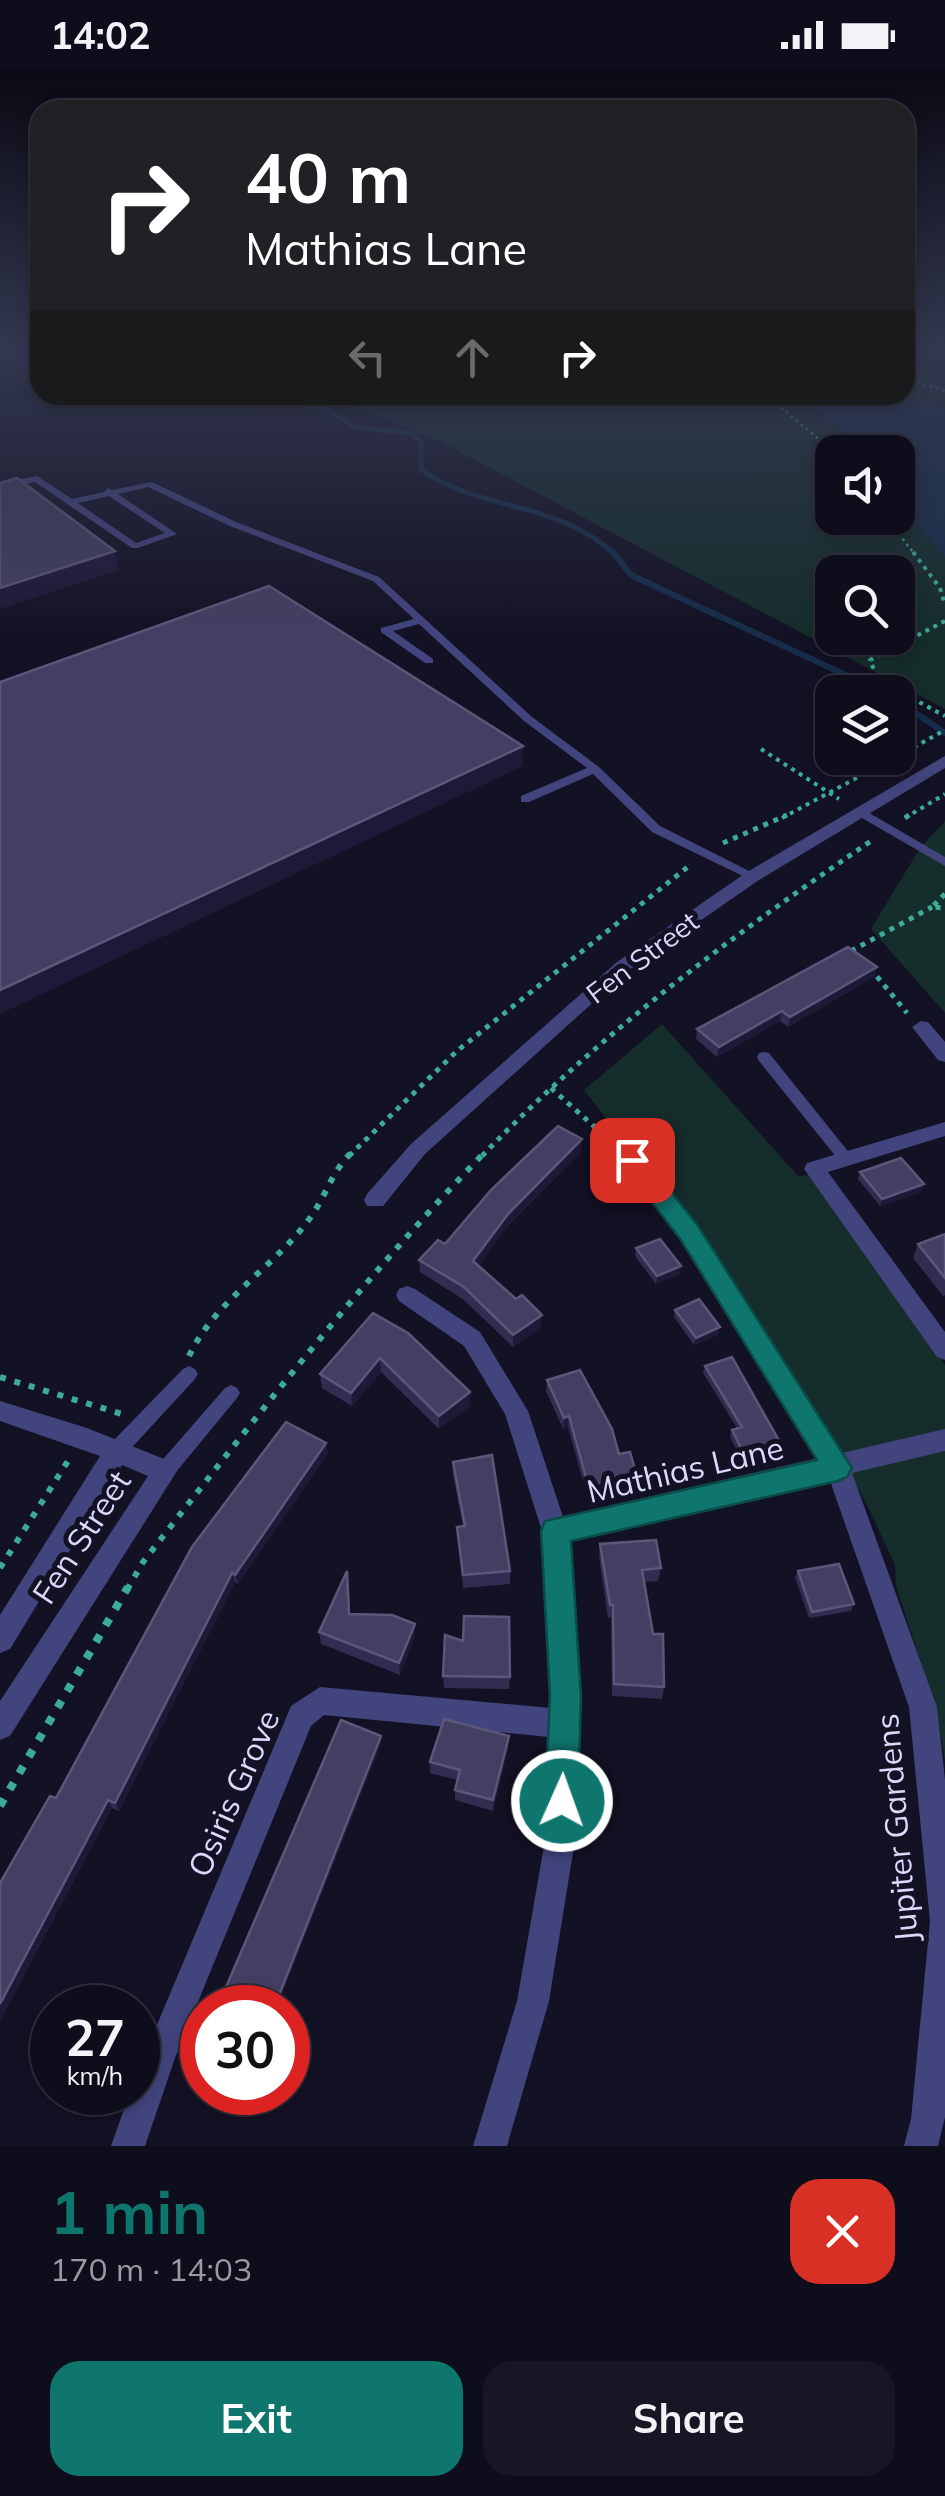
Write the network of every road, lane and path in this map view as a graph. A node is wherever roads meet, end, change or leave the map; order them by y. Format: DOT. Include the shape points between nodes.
graph roads {
  1 [pos="0,486"];
  2 [pos="108,491"];
  3 [pos="71,502"];
  4 [pos="900,535"];
  5 [pos="945,605"];
  6 [pos="421,620"];
  7 [pos="945,621"];
  8 [pos="429,660"];
  9 [pos="945,716"];
  10 [pos="945,730"];
  11 [pos="915,747"];
  12 [pos="761,749"];
  13 [pos="945,761"];
  14 [pos="596,769"];
  15 [pos="862,775"];
  16 [pos="829,792"];
  17 [pos="945,794"];
  18 [pos="525,800"];
  19 [pos="858,811"];
  20 [pos="889,829"];
  21 [pos="721,844"];
  22 [pos="945,862"];
  23 [pos="687,868"];
  24 [pos="752,876"];
  25 [pos="945,894"];
  26 [pos="932,907"];
  27 [pos="945,908"];
  28 [pos="857,959"];
  29 [pos="866,966"];
  30 [pos="921,1027"];
  31 [pos="945,1055"];
  32 [pos="764,1057"];
  33 [pos="550,1088"];
  34 [pos="945,1130"];
  35 [pos="846,1159"];
  36 [pos="632,1160"];
  37 [pos="375,1200"];
  38 [pos="408,1296"];
  39 [pos="945,1350"];
  40 [pos="187,1376"];
  41 [pos="0,1377"];
  42 [pos="231,1392"];
  43 [pos="110,1410"];
  44 [pos="0,1412"];
  45 [pos="945,1440"];
  46 [pos="117,1450"];
  47 [pos="64,1466"];
  48 [pos="838,1468"];
  49 [pos="165,1471"];
  50 [pos="555,1531"];
  51 [pos="0,1568"];
  52 [pos="0,1640"];
  53 [pos="565,1724"];
  54 [pos="0,1726"];
  55 [pos="0,1806"];
  56 [pos="128,2146"];
  57 [pos="490,2146"];
  58 [pos="921,2146"];
  1 -- 3 [label="lane" via="36,479"];
  2 -- 3 [label="lane"];
  2 -- 3 [label="lane" via="172,534 135,546"];
  2 -- 6 [label="lane" via="153,485 376,579"];
  4 -- 5 [label="path" via="940,588"];
  6 -- 8 [label="lane" via="385,630"];
  6 -- 14 [label="lane" via="528,719"];
  7 -- 9 [label="path" via="870,660 878,680"];
  10 -- 11 [label="path"];
  12 -- 16 [label="path"];
  13 -- 19 [label="street, Fen Street"];
  14 -- 18 [label="lane"];
  14 -- 24 [label="lane" via="656,829"];
  15 -- 16 [label="path"];
  16 -- 19 [label="path"];
  16 -- 21 [label="path"];
  17 -- 20 [label="path"];
  19 -- 20 [label="lane"];
  19 -- 24 [label="street, Fen Street"];
  20 -- 22 [label="lane"];
  20 -- 33 [label="path" via="774,906"];
  23 -- 40 [label="path" via="457,1051 332,1171 312,1217 202,1328"];
  24 -- 37 [label="street, Fen Street" via="623,966 418,1149"];
  25 -- 26 [label="path"];
  26 -- 27 [label="path"];
  26 -- 28 [label="path" via="846,951"];
  29 -- 30 [label="path"];
  30 -- 31 [label="street"];
  32 -- 35 [label="lane"];
  33 -- 36 [label="path"];
  33 -- 55 [label="path" via="372,1274 143,1562"];
  34 -- 35 [label="street"];
  35 -- 39 [label="street" via="814,1169"];
  36 -- 48 [label="street, Jupiter Gardens" via="690,1233"];
  38 -- 50 [label="street" via="472,1340 516,1411"];
  40 -- 46 [label="lane, Fen Street"];
  41 -- 43 [label="path"];
  42 -- 49 [label="lane, Fen Street"];
  44 -- 46 [label="street"];
  45 -- 48 [label="street, Mathias Lane"];
  46 -- 49 [label="street"];
  46 -- 52 [label="street, Fen Street"];
  47 -- 51 [label="path"];
  48 -- 50 [label="street, Mathias Lane"];
  48 -- 58 [label="street, Jupiter Gardens" via="923,1707 944,1921"];
  49 -- 54 [label="street, Fen Street"];
  50 -- 53 [label="street"];
  53 -- 56 [label="street, Osiris Grove" via="320,1701 301,1716"];
  53 -- 57 [label="street" via="560,1840 533,2001"];
}
